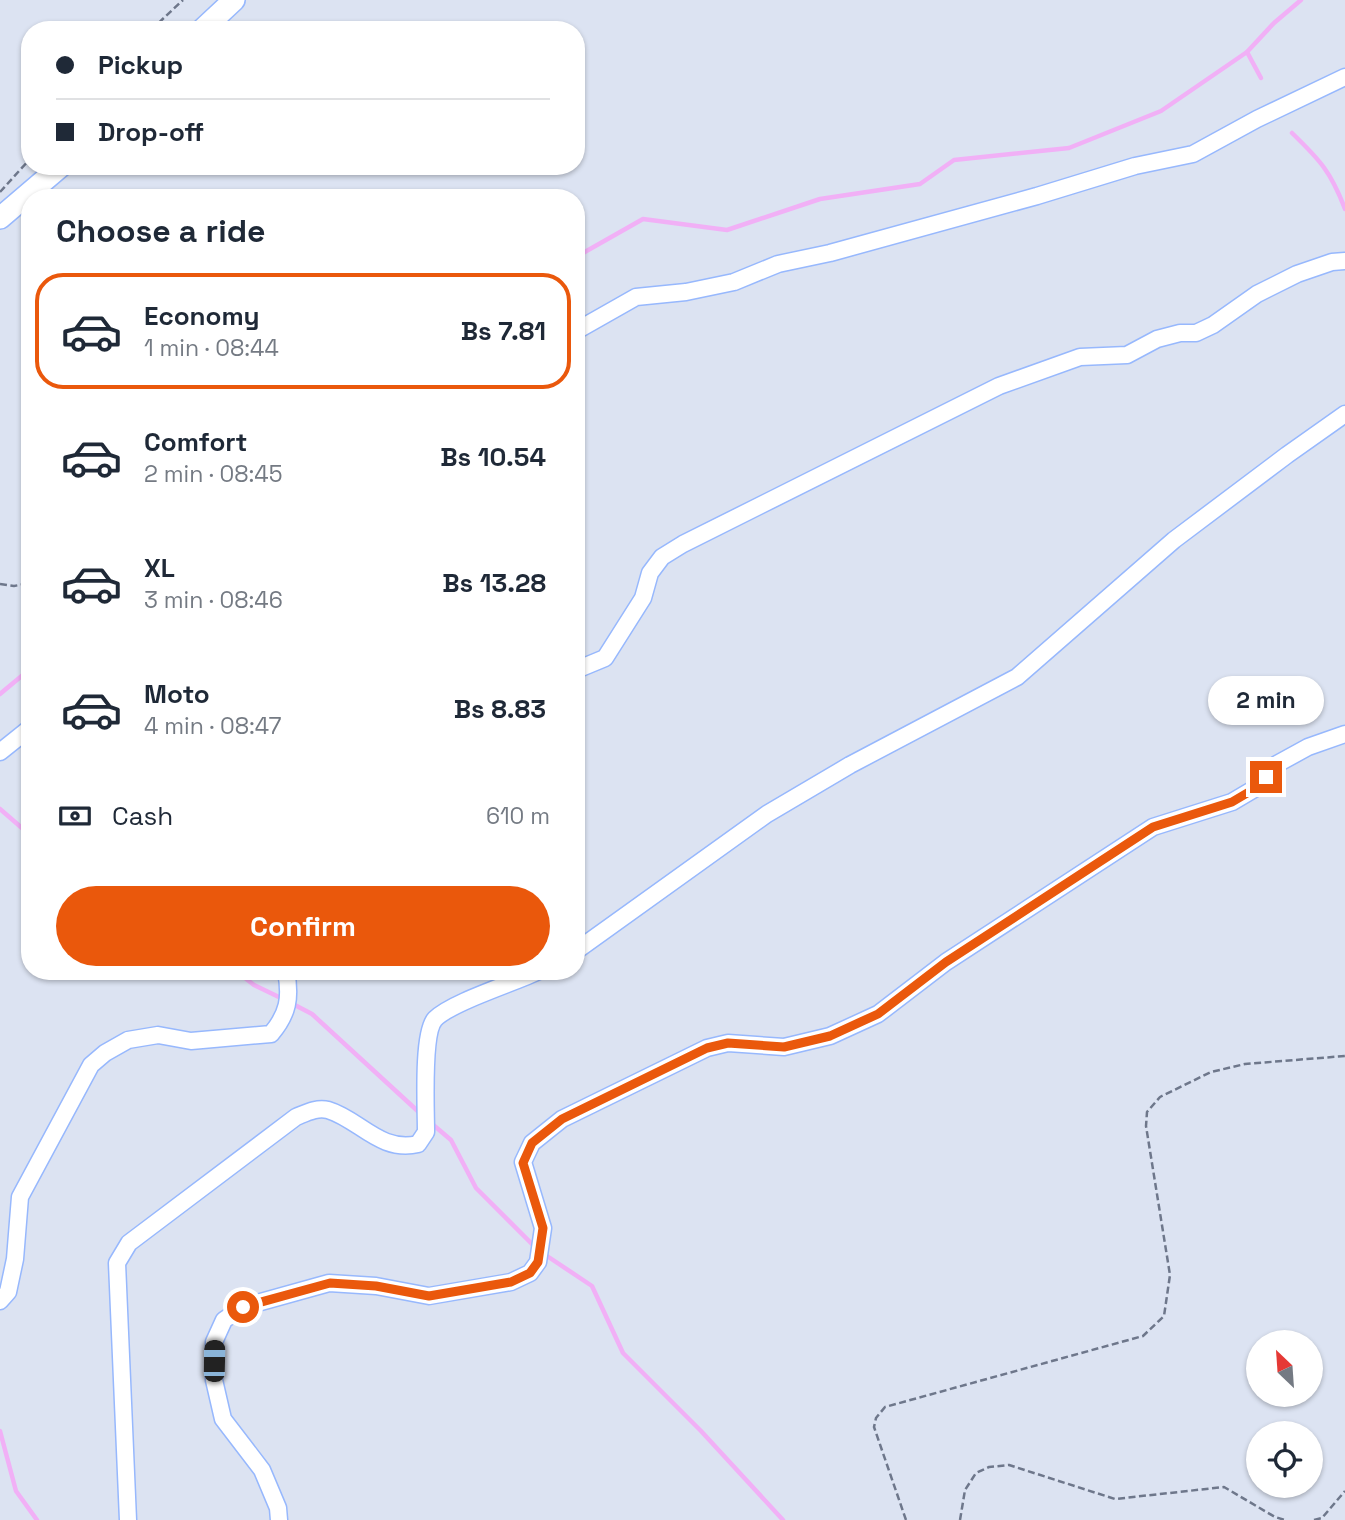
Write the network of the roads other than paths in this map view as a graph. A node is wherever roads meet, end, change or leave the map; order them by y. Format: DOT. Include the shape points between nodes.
graph roads {
  1 [pos="234,0"];
  2 [pos="212,21"];
  3 [pos="1345,77"];
  4 [pos="50,175"];
  5 [pos="34,189"];
  6 [pos="21,200"];
  7 [pos="0,218"];
  8 [pos="1345,261"];
  9 [pos="585,326"];
  10 [pos="1345,414"];
  11 [pos="585,666"];
  12 [pos="1345,734"];
  13 [pos="21,735"];
  14 [pos="0,752"];
  15 [pos="585,945"];
  16 [pos="288,980"];
  17 [pos="518,980"];
  18 [pos="0,1301"];
  19 [pos="128,1520"];
  20 [pos="279,1520"];
  1 -- 2 [label="main road"];
  3 -- 9 [label="street" via="1193,154 778,264 734,282 636,297"];
  4 -- 5 [label="main road"];
  6 -- 7 [label="main road"];
  8 -- 11 [label="street" via="1297,274 1196,333 1157,339 1127,355 1080,357 999,386 683,544 662,557 650,573 643,598 605,658"];
  10 -- 15 [label="street" via="1174,540 1017,677 767,814"];
  12 -- 20 [label="street" via="1278,764 1254,789 1232,802 1153,827 946,962 878,1014 830,1036 784,1047 728,1043 707,1048 562,1119 532,1143 523,1163 543,1228 538,1262 530,1273 511,1282 429,1296 330,1283 243,1307 224,1320 214,1342 214,1380 223,1419 262,1470"];
  13 -- 14 [label="street"];
  16 -- 18 [label="street" via="284,1018 271,1034 191,1041 158,1035 128,1040 91,1065 20,1197 15,1259 8,1292"];
  17 -- 19 [label="street" via="434,1020 427,1040 426,1132 418,1144 405,1147 384,1141 327,1109 312,1110 296,1117 129,1243 117,1263"];
}
